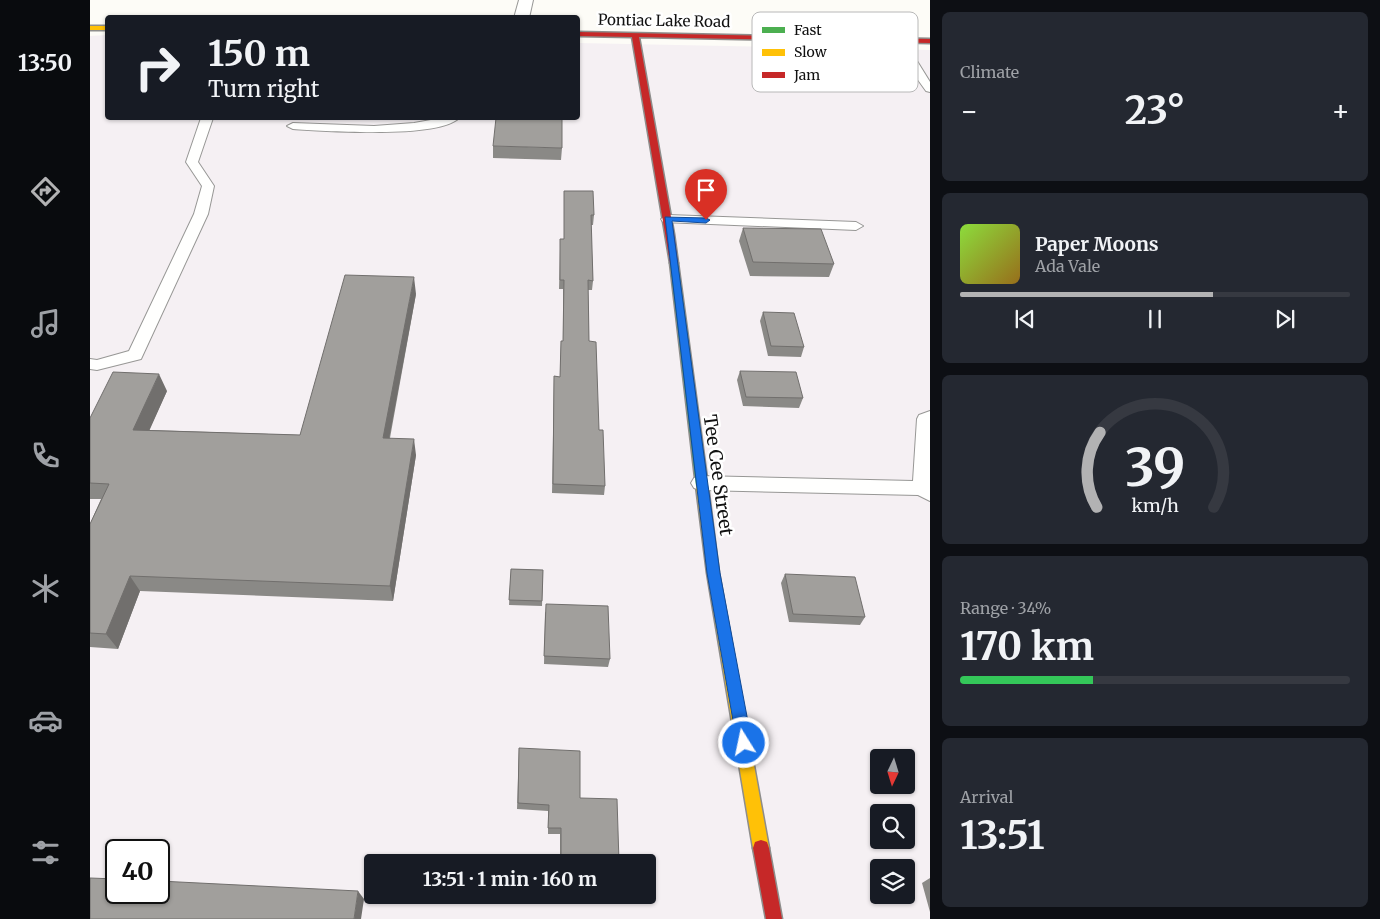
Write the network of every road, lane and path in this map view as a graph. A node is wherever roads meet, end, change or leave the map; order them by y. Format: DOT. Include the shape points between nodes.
graph roads {
  1 [pos="526,0"];
  2 [pos="522,15"];
  3 [pos="90,28"];
  4 [pos="105,28"];
  5 [pos="580,34"];
  6 [pos="635,35"];
  7 [pos="752,37"];
  8 [pos="918,72"];
  9 [pos="930,88"];
  10 [pos="206,120"];
  11 [pos="444,120"];
  12 [pos="293,126"];
  13 [pos="668,219"];
  14 [pos="856,226"];
  15 [pos="90,364"];
  16 [pos="930,417"];
  17 [pos="700,483"];
  18 [pos="926,491"];
  19 [pos="774,919"];
  1 -- 2 [label="street"];
  3 -- 4 [label="street"];
  5 -- 6 [label="street, Pontiac Lake Road"];
  6 -- 7 [label="street, Pontiac Lake Road"];
  6 -- 13 [label="street, Tee Cee Street"];
  8 -- 9 [label="lane"];
  10 -- 15 [label="lane" via="192,162 208,186 201,214 135,355"];
  11 -- 12 [label="lane" via="367,130"];
  13 -- 14 [label="lane"];
  13 -- 17 [label="street, Tee Cee Street"];
  16 -- 18 [label="lane" via="925,419"];
  17 -- 18 [label="lane"];
  17 -- 19 [label="street, Tee Cee Street"];
}
